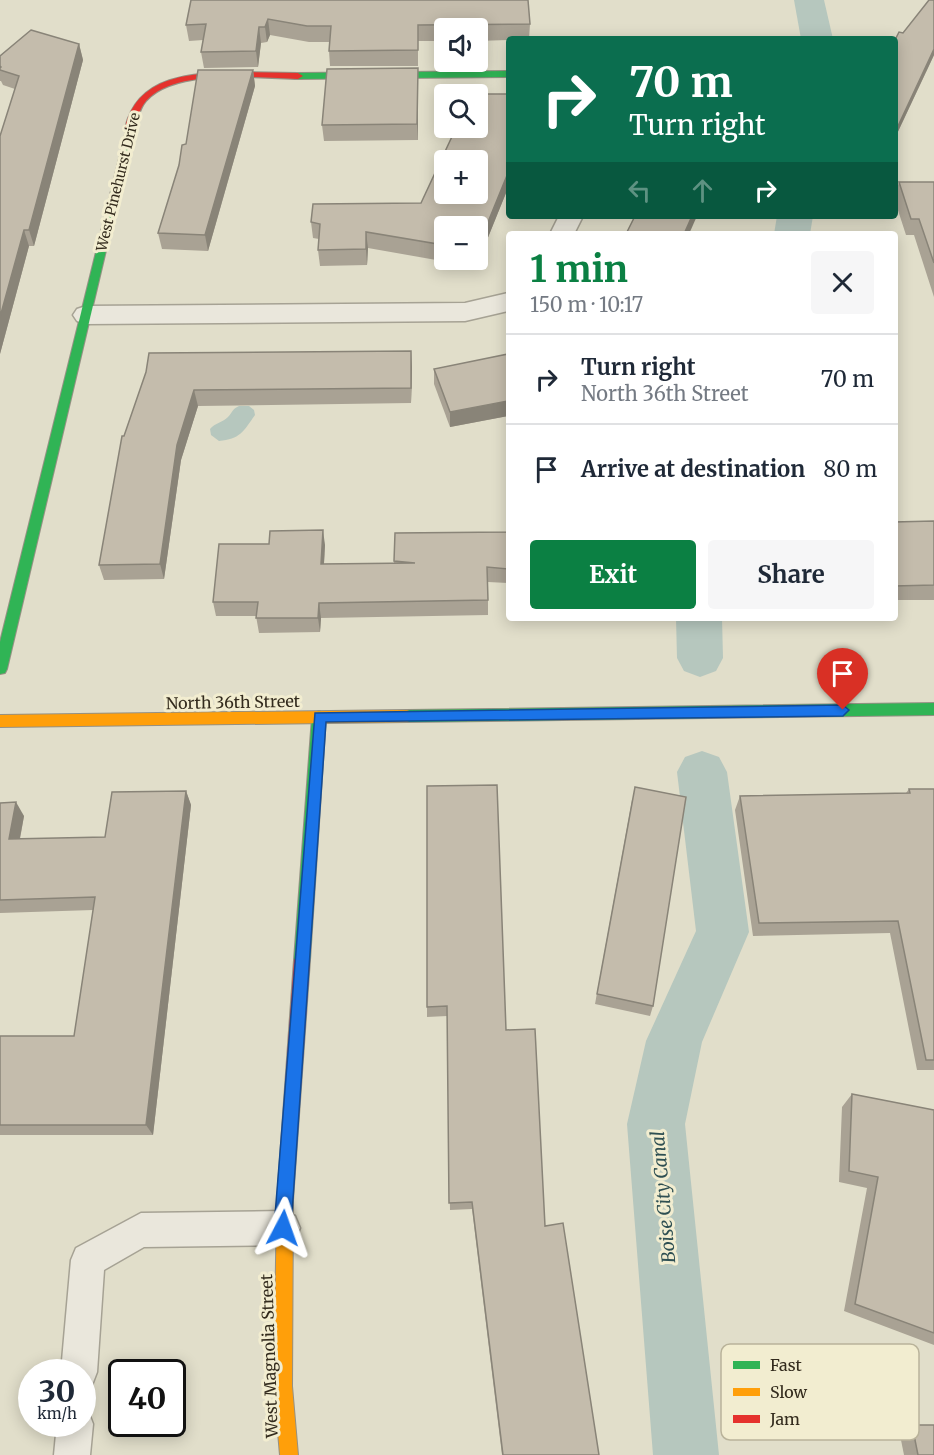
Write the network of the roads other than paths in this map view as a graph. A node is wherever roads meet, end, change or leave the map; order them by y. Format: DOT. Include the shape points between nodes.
graph roads {
  1 [pos="506,74"];
  2 [pos="506,303"];
  3 [pos="86,315"];
  4 [pos="0,669"];
  5 [pos="934,709"];
  6 [pos="319,717"];
  7 [pos="0,721"];
  8 [pos="283,1228"];
  9 [pos="80,1359"];
  10 [pos="74,1437"];
  11 [pos="72,1455"];
  12 [pos="289,1455"];
  1 -- 3 [label="street, West Pinehurst Drive" via="201,77 154,88 140,100 133,114"];
  2 -- 3 [label="street" via="465,312"];
  3 -- 4 [label="street, West Pinehurst Drive"];
  5 -- 6 [label="street, North 36th Street"];
  6 -- 7 [label="street, North 36th Street"];
  6 -- 8 [label="street, West Magnolia Street"];
  8 -- 9 [label="lane" via="141,1230 88,1260"];
  8 -- 12 [label="street, West Magnolia Street" via="283,1386"];
  10 -- 11 [label="lane"];
}
